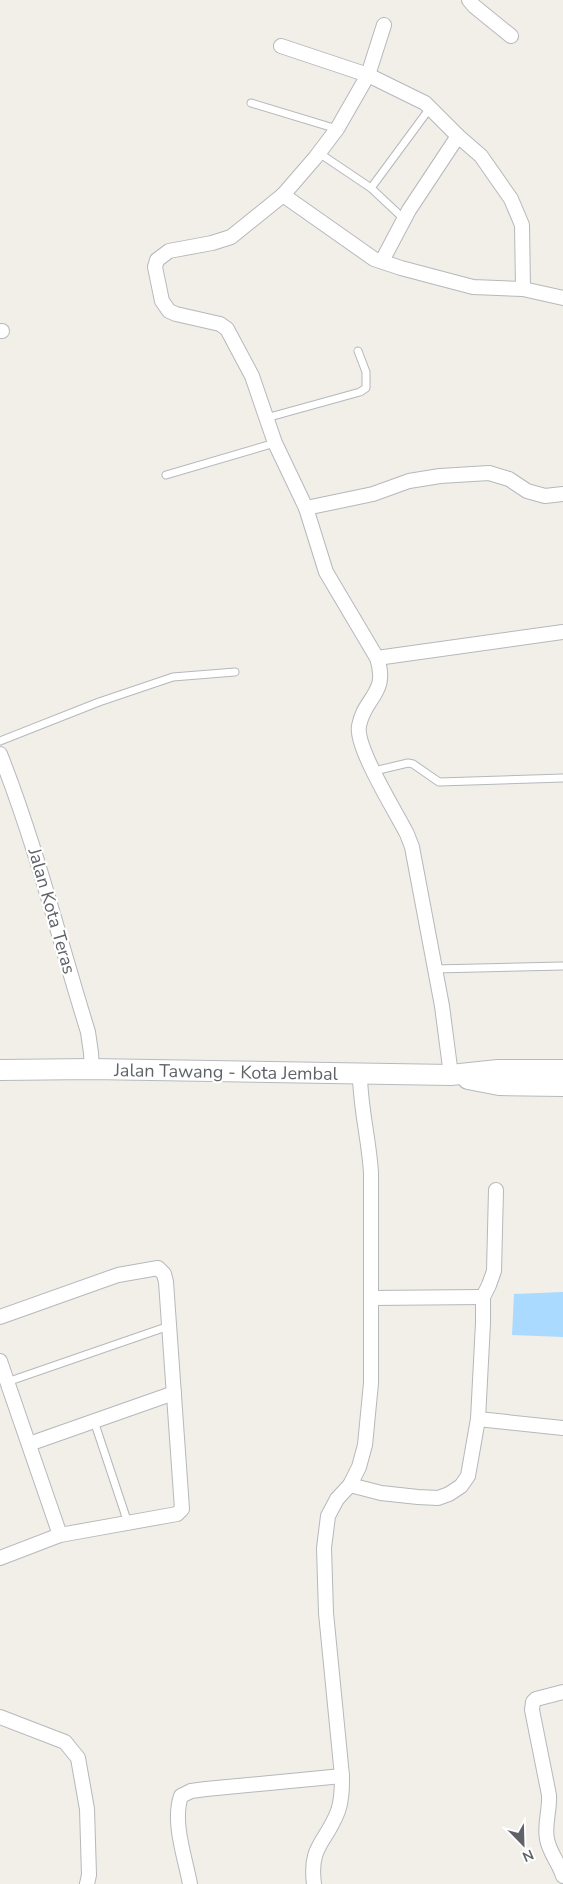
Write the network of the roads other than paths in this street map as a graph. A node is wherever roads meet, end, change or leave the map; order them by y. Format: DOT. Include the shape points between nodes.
graph roads {
  1 [pos="469,0"];
  2 [pos="384,25"];
  3 [pos="511,36"];
  4 [pos="281,46"];
  5 [pos="368,75"];
  6 [pos="251,103"];
  7 [pos="430,108"];
  8 [pos="337,129"];
  9 [pos="458,136"];
  10 [pos="319,153"];
  11 [pos="371,188"];
  12 [pos="283,195"];
  13 [pos="404,219"];
  14 [pos="382,262"];
  15 [pos="523,289"];
  16 [pos="563,298"];
  17 [pos="358,351"];
  18 [pos="265,418"];
  19 [pos="275,443"];
  20 [pos="166,475"];
  21 [pos="563,494"];
  22 [pos="306,508"];
  23 [pos="563,632"];
  24 [pos="378,658"];
  25 [pos="235,672"];
  26 [pos="0,741"];
  27 [pos="0,754"];
  28 [pos="374,771"];
  29 [pos="563,778"];
  30 [pos="563,966"];
  31 [pos="435,969"];
  32 [pos="0,1070"];
  33 [pos="92,1070"];
  34 [pos="563,1070"];
  35 [pos="360,1074"];
  36 [pos="451,1075"];
  37 [pos="563,1086"];
  38 [pos="496,1190"];
  39 [pos="482,1297"];
  40 [pos="371,1298"];
  41 [pos="0,1317"];
  42 [pos="169,1326"];
  43 [pos="0,1361"];
  44 [pos="7,1382"];
  45 [pos="174,1393"];
  46 [pos="478,1419"];
  47 [pos="94,1421"];
  48 [pos="563,1428"];
  49 [pos="29,1444"];
  50 [pos="350,1485"];
  51 [pos="128,1523"];
  52 [pos="60,1535"];
  53 [pos="0,1556"];
  54 [pos="563,1692"];
  55 [pos="0,1718"];
  56 [pos="342,1776"];
  57 [pos="563,1876"];
  58 [pos="87,1884"];
  59 [pos="190,1884"];
  60 [pos="314,1884"];
  1 -- 3 [label="street"];
  2 -- 5 [label="street"];
  4 -- 5 [label="street"];
  5 -- 7 [label="street"];
  5 -- 8 [label="street"];
  6 -- 8 [label="lane"];
  7 -- 9 [label="street"];
  7 -- 11 [label="lane"];
  8 -- 10 [label="street"];
  9 -- 13 [label="street"];
  9 -- 15 [label="street" via="481,156 511,198 522,226"];
  10 -- 11 [label="lane"];
  10 -- 12 [label="street"];
  11 -- 13 [label="lane"];
  12 -- 14 [label="street"];
  12 -- 18 [label="street" via="231,238 170,252 157,260 155,267 162,301 169,311 220,324 226,329 252,376"];
  13 -- 14 [label="street"];
  14 -- 15 [label="street" via="473,287"];
  15 -- 16 [label="street"];
  17 -- 18 [label="lane" via="366,372 366,388"];
  18 -- 19 [label="street"];
  19 -- 20 [label="lane"];
  19 -- 22 [label="street"];
  21 -- 22 [label="street" via="545,496 527,491 509,479 489,473 408,481 373,494"];
  22 -- 24 [label="street" via="326,572"];
  23 -- 24 [label="street"];
  24 -- 28 [label="street" via="381,670 377,694 358,727"];
  25 -- 26 [label="lane" via="173,677"];
  27 -- 33 [label="street, Jalan Kota Teras" via="30,836 88,1032"];
  28 -- 29 [label="lane" via="408,763 439,782"];
  28 -- 31 [label="street" via="412,847"];
  30 -- 31 [label="lane"];
  31 -- 36 [label="street"];
  32 -- 33 [label="main road, Jalan Tawang - Kota Jembal"];
  33 -- 35 [label="main road, Jalan Tawang - Kota Jembal"];
  34 -- 36 [label="main road, Jalan Tawang - Kota Jembal" via="498,1070"];
  35 -- 36 [label="main road, Jalan Tawang - Kota Jembal"];
  35 -- 40 [label="street" via="371,1173"];
  36 -- 37 [label="main road, Jalan Tawang - Kota Jembal" via="499,1085"];
  38 -- 39 [label="street" via="494,1271"];
  39 -- 40 [label="street"];
  39 -- 46 [label="street"];
  40 -- 50 [label="street" via="371,1383 366,1436 359,1467"];
  41 -- 42 [label="street" via="118,1274 158,1268 166,1282"];
  42 -- 44 [label="lane"];
  42 -- 45 [label="street"];
  43 -- 44 [label="street"];
  44 -- 49 [label="street"];
  45 -- 47 [label="street"];
  45 -- 51 [label="street" via="182,1509 177,1514"];
  46 -- 48 [label="street"];
  46 -- 50 [label="street" via="468,1476 449,1494 438,1498 418,1498"];
  47 -- 49 [label="street"];
  47 -- 51 [label="lane"];
  49 -- 52 [label="street"];
  50 -- 56 [label="street" via="328,1516 324,1548 326,1613"];
  51 -- 52 [label="street"];
  52 -- 53 [label="street"];
  54 -- 57 [label="street" via="536,1699 532,1706 548,1795 547,1841"];
  55 -- 58 [label="street" via="65,1742 78,1758 87,1809"];
  56 -- 59 [label="street" via="206,1788 181,1796 177,1806 178,1822"];
  56 -- 60 [label="street" via="338,1810 313,1860"];
}
